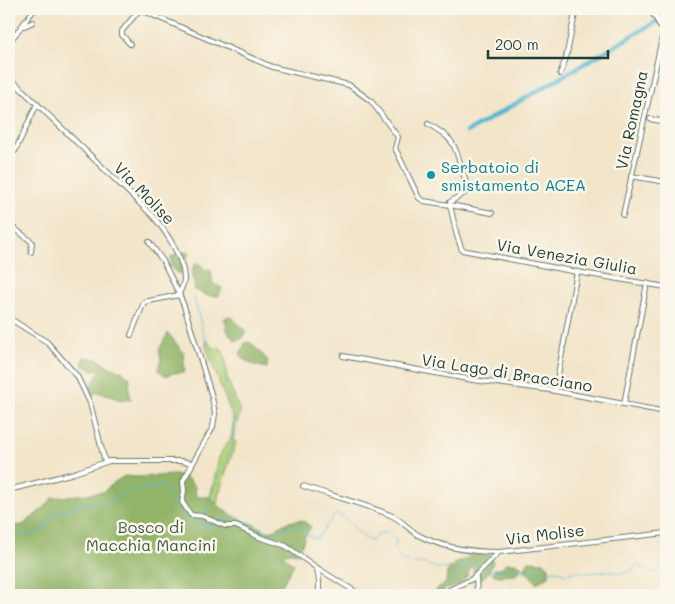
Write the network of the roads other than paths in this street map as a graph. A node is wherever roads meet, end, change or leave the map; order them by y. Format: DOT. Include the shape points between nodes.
graph roads {
  1 [pos="36,9"];
  2 [pos="139,9"];
  3 [pos="576,9"];
  4 [pos="652,9"];
  5 [pos="33,22"];
  6 [pos="22,27"];
  7 [pos="666,33"];
  8 [pos="9,42"];
  9 [pos="130,44"];
  10 [pos="560,74"];
  11 [pos="9,77"];
  12 [pos="37,104"];
  13 [pos="650,119"];
  14 [pos="666,122"];
  15 [pos="428,124"];
  16 [pos="15,151"];
  17 [pos="632,176"];
  18 [pos="666,182"];
  19 [pos="450,204"];
  20 [pos="492,213"];
  21 [pos="623,215"];
  22 [pos="9,224"];
  23 [pos="149,242"];
  24 [pos="31,252"];
  25 [pos="577,272"];
  26 [pos="647,283"];
  27 [pos="666,287"];
  28 [pos="179,295"];
  29 [pos="9,318"];
  30 [pos="131,335"];
  31 [pos="344,356"];
  32 [pos="555,391"];
  33 [pos="666,397"];
  34 [pos="624,404"];
  35 [pos="665,412"];
  36 [pos="105,462"];
  37 [pos="191,463"];
  38 [pos="303,486"];
  39 [pos="9,490"];
  40 [pos="666,533"];
  41 [pos="499,552"];
  42 [pos="317,568"];
  43 [pos="476,575"];
  44 [pos="319,595"];
  45 [pos="361,595"];
  46 [pos="443,595"];
  47 [pos="477,595"];
  1 -- 6 [label="street"];
  2 -- 9 [label="street" via="122,30"];
  2 -- 19 [label="street" via="272,68 352,87 371,101 398,137 395,148 419,198"];
  3 -- 10 [label="street"];
  4 -- 7 [label="main road"];
  5 -- 6 [label="street"];
  6 -- 8 [label="street"];
  7 -- 17 [label="street, Via Romagna" via="662,34"];
  11 -- 12 [label="street, Via Molise"];
  12 -- 16 [label="street"];
  12 -- 28 [label="street, Via Molise" via="162,227 185,280"];
  13 -- 14 [label="street"];
  15 -- 19 [label="street" via="450,139 459,156 467,190"];
  17 -- 18 [label="street"];
  17 -- 21 [label="street, Via Romagna"];
  19 -- 20 [label="street"];
  19 -- 25 [label="street, Via Venezia Giulia" via="461,249"];
  22 -- 24 [label="street" via="32,242"];
  23 -- 28 [label="street" via="163,261"];
  25 -- 26 [label="street, Via Venezia Giulia"];
  25 -- 32 [label="street"];
  26 -- 27 [label="street, Via Venezia Giulia"];
  26 -- 34 [label="street"];
  28 -- 30 [label="street" via="143,303"];
  28 -- 37 [label="street, Via Molise" via="215,409 213,427"];
  29 -- 36 [label="street" via="47,342 78,376 90,403"];
  31 -- 32 [label="street, Via Lago di Bracciano" via="473,380"];
  32 -- 34 [label="street, Via Lago di Bracciano"];
  33 -- 35 [label="street"];
  34 -- 35 [label="street, Via Lago di Bracciano"];
  36 -- 37 [label="street"];
  36 -- 39 [label="street"];
  37 -- 42 [label="street, Via Molise" via="183,481 183,506 191,515 202,516 224,526 236,526 286,546"];
  38 -- 41 [label="street" via="390,515 417,534 451,547"];
  40 -- 41 [label="street, Via Molise"];
  41 -- 43 [label="street, Via Molise"];
  42 -- 44 [label="street"];
  42 -- 45 [label="street"];
  43 -- 46 [label="street, Via Molise"];
  43 -- 47 [label="street"];
}
